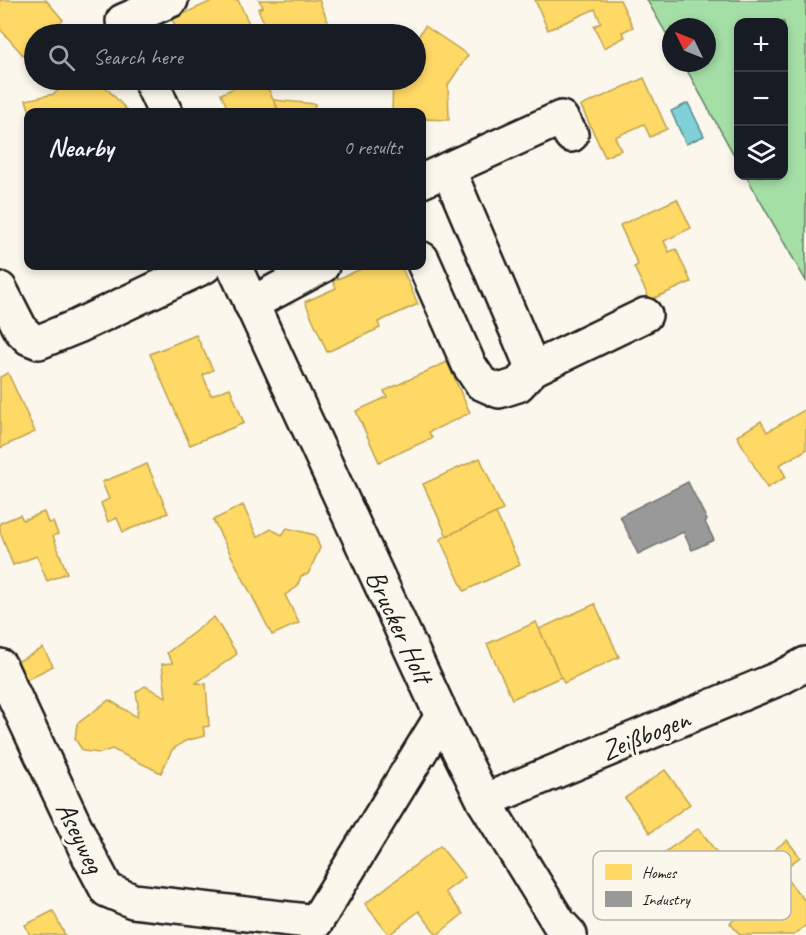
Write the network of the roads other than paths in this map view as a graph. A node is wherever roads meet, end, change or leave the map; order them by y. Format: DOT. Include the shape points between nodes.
graph roads {
  1 [pos="171,0"];
  2 [pos="122,18"];
  3 [pos="155,90"];
  4 [pos="163,108"];
  5 [pos="571,135"];
  6 [pos="435,175"];
  7 [pos="426,268"];
  8 [pos="197,270"];
  9 [pos="236,270"];
  10 [pos="315,270"];
  11 [pos="0,289"];
  12 [pos="251,304"];
  13 [pos="645,315"];
  14 [pos="532,369"];
  15 [pos="806,664"];
  16 [pos="0,666"];
  17 [pos="442,716"];
  18 [pos="484,801"];
  19 [pos="570,935"];
  1 -- 2 [label="street"];
  3 -- 4 [label="street"];
  5 -- 6 [label="street" via="561,118"];
  6 -- 14 [label="street"];
  7 -- 14 [label="street" via="469,365 481,383 499,391 518,385"];
  8 -- 11 [label="street" via="39,342 21,330"];
  9 -- 12 [label="street, Brucker Holt"];
  10 -- 12 [label="street"];
  12 -- 17 [label="street, Brucker Holt"];
  13 -- 14 [label="street"];
  15 -- 18 [label="street, Zeißbogen"];
  16 -- 17 [label="street, Aseyweg" via="107,890 133,901 316,922"];
  17 -- 18 [label="street, Brucker Holt"];
  18 -- 19 [label="street, Brucker Holt"];
}
